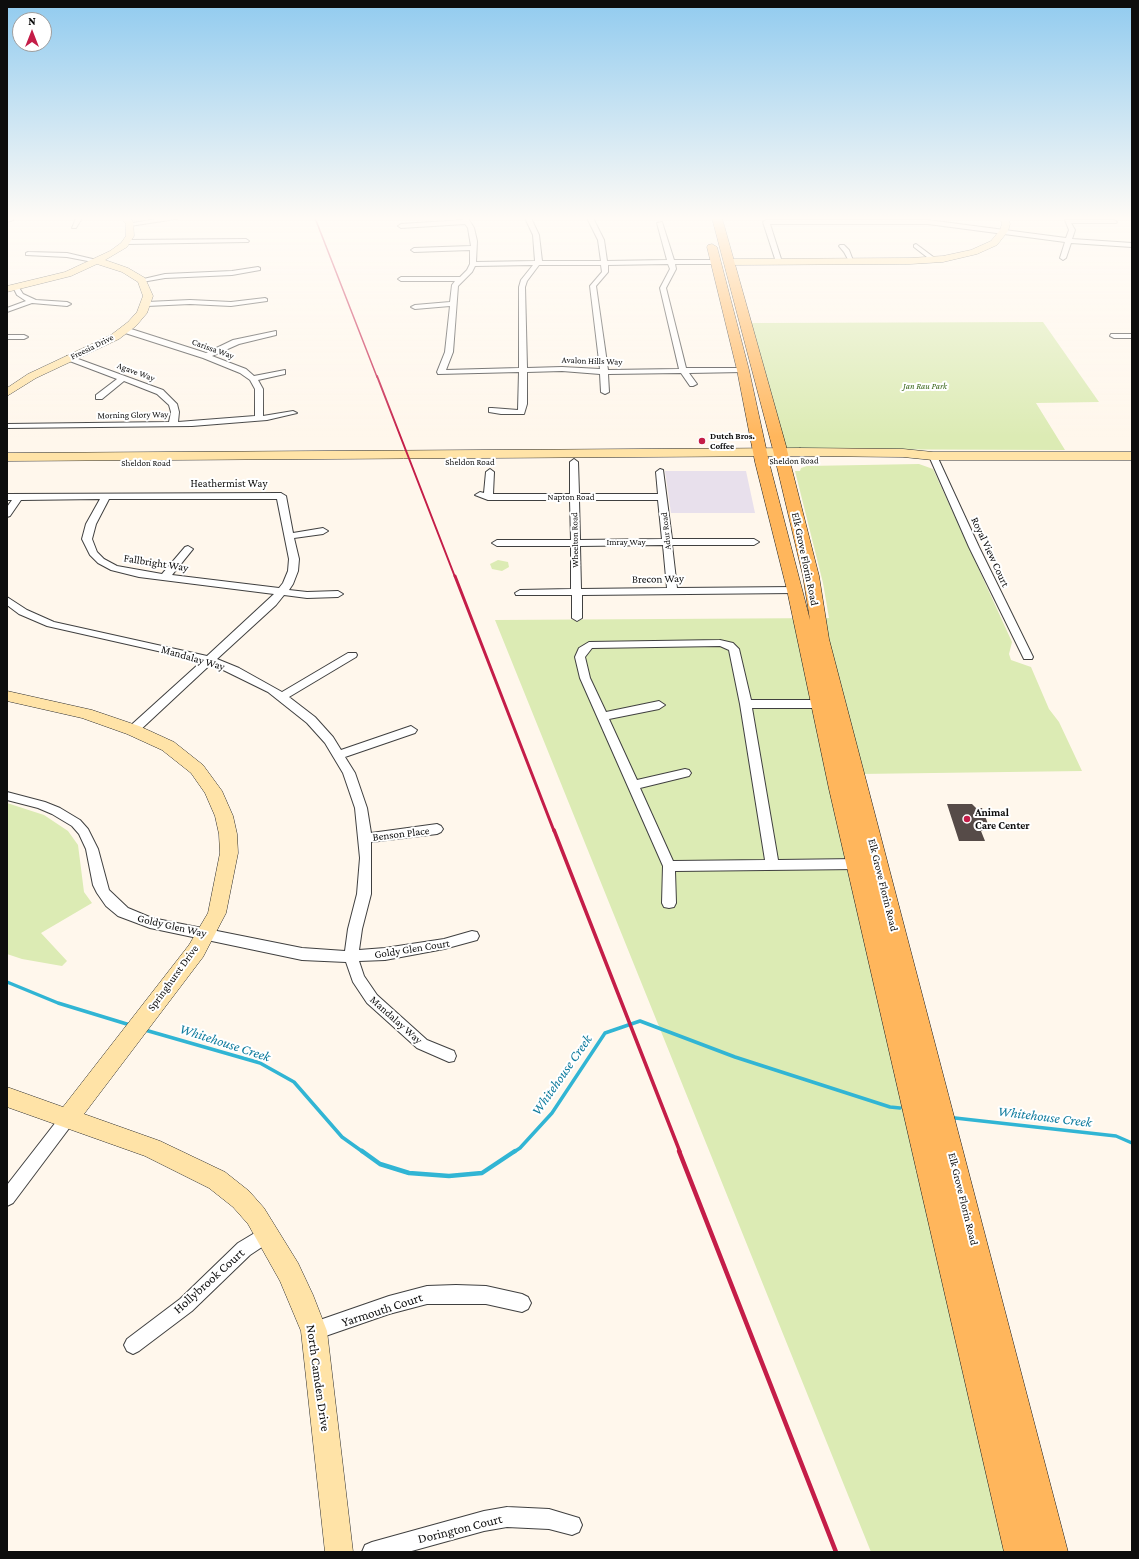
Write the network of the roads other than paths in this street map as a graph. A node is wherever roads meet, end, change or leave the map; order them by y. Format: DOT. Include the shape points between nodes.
graph roads {
  1 [pos="16,291"];
  2 [pos="147,291"];
  3 [pos="454,291"];
  4 [pos="522,291"];
  5 [pos="594,291"];
  6 [pos="664,291"];
  7 [pos="723,291"];
  8 [pos="736,291"];
  9 [pos="265,300"];
  10 [pos="32,301"];
  11 [pos="67,304"];
  12 [pos="147,304"];
  13 [pos="453,304"];
  14 [pos="415,307"];
  15 [pos="7,310"];
  16 [pos="125,330"];
  17 [pos="273,333"];
  18 [pos="1114,336"];
  19 [pos="1132,336"];
  20 [pos="7,337"];
  21 [pos="24,337"];
  22 [pos="206,356"];
  23 [pos="70,358"];
  24 [pos="524,370"];
  25 [pos="743,370"];
  26 [pos="683,371"];
  27 [pos="282,372"];
  28 [pos="604,372"];
  29 [pos="124,378"];
  30 [pos="252,379"];
  31 [pos="692,384"];
  32 [pos="9,389"];
  33 [pos="605,392"];
  34 [pos="99,397"];
  35 [pos="492,410"];
  36 [pos="293,413"];
  37 [pos="259,418"];
  38 [pos="173,424"];
  39 [pos="7,426"];
  40 [pos="614,454"];
  41 [pos="933,456"];
  42 [pos="1132,456"];
  43 [pos="7,457"];
  44 [pos="761,457"];
  45 [pos="780,457"];
  46 [pos="545,462"];
  47 [pos="574,462"];
  48 [pos="7,463"];
  49 [pos="490,472"];
  50 [pos="660,472"];
  51 [pos="106,496"];
  52 [pos="7,497"];
  53 [pos="18,497"];
  54 [pos="575,497"];
  55 [pos="663,497"];
  56 [pos="7,514"];
  57 [pos="323,531"];
  58 [pos="290,536"];
  59 [pos="576,542"];
  60 [pos="667,542"];
  61 [pos="754,542"];
  62 [pos="497,543"];
  63 [pos="188,549"];
  64 [pos="165,578"];
  65 [pos="795,590"];
  66 [pos="672,591"];
  67 [pos="283,592"];
  68 [pos="576,592"];
  69 [pos="520,593"];
  70 [pos="338,594"];
  71 [pos="7,600"];
  72 [pos="815,604"];
  73 [pos="577,618"];
  74 [pos="352,655"];
  75 [pos="1028,657"];
  76 [pos="210,660"];
  77 [pos="7,696"];
  78 [pos="283,696"];
  79 [pos="746,704"];
  80 [pos="820,704"];
  81 [pos="659,705"];
  82 [pos="602,717"];
  83 [pos="134,730"];
  84 [pos="411,730"];
  85 [pos="340,755"];
  86 [pos="685,773"];
  87 [pos="633,785"];
  88 [pos="7,796"];
  89 [pos="437,829"];
  90 [pos="366,838"];
  91 [pos="867,862"];
  92 [pos="772,865"];
  93 [pos="670,866"];
  94 [pos="669,903"];
  95 [pos="205,933"];
  96 [pos="472,936"];
  97 [pos="351,957"];
  98 [pos="449,1056"];
  99 [pos="7,1097"];
  100 [pos="68,1118"];
  101 [pos="7,1198"];
  102 [pos="268,1233"];
  103 [pos="522,1303"];
  104 [pos="314,1331"];
  105 [pos="133,1345"];
  106 [pos="572,1525"];
  107 [pos="339,1552"];
  108 [pos="372,1552"];
  109 [pos="1020,1552"];
  110 [pos="1052,1552"];
  1 -- 10 [label="street"];
  2 -- 12 [label="street"];
  3 -- 13 [label="street"];
  4 -- 24 [label="street"];
  5 -- 28 [label="street"];
  6 -- 26 [label="street"];
  7 -- 25 [label="main road, Elk Grove Florin Road"];
  8 -- 45 [label="main road, Elk Grove Florin Road"];
  9 -- 12 [label="street" via="231,304"];
  10 -- 11 [label="street"];
  10 -- 15 [label="street"];
  12 -- 16 [label="street, Freesia Drive"];
  13 -- 14 [label="street"];
  13 -- 24 [label="street, Avalon Hills Way" via="449,352 441,372"];
  16 -- 22 [label="street, Carissa Way"];
  16 -- 23 [label="street, Freesia Drive"];
  17 -- 22 [label="street" via="236,342"];
  18 -- 19 [label="street"];
  20 -- 21 [label="street"];
  22 -- 30 [label="street, Carissa Way" via="238,368"];
  23 -- 29 [label="street, Agave Way"];
  23 -- 32 [label="street, Freesia Drive"];
  24 -- 28 [label="street, Avalon Hills Way"];
  24 -- 35 [label="street" via="523,404 520,412"];
  25 -- 26 [label="street, Avalon Hills Way"];
  25 -- 44 [label="main road, Elk Grove Florin Road"];
  26 -- 28 [label="street, Avalon Hills Way"];
  26 -- 31 [label="street"];
  27 -- 30 [label="street"];
  28 -- 33 [label="street"];
  29 -- 34 [label="street"];
  29 -- 38 [label="street, Agave Way" via="155,389 168,398 174,408"];
  30 -- 37 [label="street" via="259,389"];
  36 -- 37 [label="street, Morning Glory Way"];
  37 -- 38 [label="street, Morning Glory Way"];
  38 -- 39 [label="street, Morning Glory Way"];
  40 -- 43 [label="street, Sheldon Road"];
  40 -- 44 [label="street, Sheldon Road"];
  40 -- 46 [label="street"];
  41 -- 42 [label="street, Sheldon Road"];
  41 -- 45 [label="street, Sheldon Road" via="906,460"];
  41 -- 75 [label="street, Royal View Court" via="977,554"];
  44 -- 45 [label="street, Sheldon Road"];
  44 -- 47 [label="street, Sheldon Road"];
  44 -- 65 [label="main road, Elk Grove Florin Road"];
  45 -- 72 [label="main road, Elk Grove Florin Road" via="811,576"];
  46 -- 47 [label="street, Sheldon Road"];
  46 -- 48 [label="street, Sheldon Road"];
  47 -- 54 [label="street, Wheelton Road"];
  49 -- 54 [label="street, Napton Road" via="484,496"];
  50 -- 55 [label="street, Adur Road"];
  51 -- 53 [label="street, Heathermist Way"];
  51 -- 58 [label="street, Heathermist Way" via="281,496"];
  51 -- 64 [label="street, Fallbright Way" via="88,534 88,544 93,553 107,565 121,570"];
  52 -- 53 [label="street, Heathermist Way"];
  53 -- 56 [label="street"];
  54 -- 55 [label="street, Napton Road"];
  54 -- 59 [label="street, Wheelton Road"];
  55 -- 60 [label="street, Adur Road"];
  57 -- 58 [label="street"];
  58 -- 67 [label="street, Heathermist Way" via="294,565 291,578"];
  59 -- 60 [label="street, Imray Way"];
  59 -- 62 [label="street, Imray Way"];
  59 -- 68 [label="street, Wheelton Road"];
  60 -- 61 [label="street, Imray Way"];
  60 -- 66 [label="street, Adur Road"];
  63 -- 64 [label="street"];
  64 -- 67 [label="street, Fallbright Way"];
  65 -- 66 [label="street, Brecon Way"];
  65 -- 72 [label="main road" via="805,593 807,599"];
  65 -- 80 [label="main road, Elk Grove Florin Road"];
  66 -- 68 [label="street, Brecon Way"];
  67 -- 70 [label="street, Fallbright Way" via="316,596"];
  67 -- 76 [label="street, Heathermist Way"];
  68 -- 69 [label="street, Brecon Way"];
  68 -- 73 [label="street, Wheelton Road"];
  71 -- 76 [label="street, Mandalay Way" via="23,612 51,624"];
  72 -- 91 [label="main road, Elk Grove Florin Road"];
  74 -- 78 [label="street"];
  76 -- 78 [label="street, Mandalay Way" via="256,680"];
  76 -- 83 [label="street, Heathermist Way"];
  77 -- 83 [label="street, Springhurst Drive" via="86,714"];
  78 -- 85 [label="street, Mandalay Way" via="311,720"];
  79 -- 80 [label="street"];
  79 -- 82 [label="street" via="736,653 729,645 589,645 580,657"];
  79 -- 92 [label="street"];
  80 -- 91 [label="main road, Elk Grove Florin Road" via="849,826"];
  81 -- 82 [label="street"];
  82 -- 87 [label="street"];
  83 -- 95 [label="street, Springhurst Drive" via="168,746 193,765 213,791 224,816 229,853 217,913"];
  84 -- 85 [label="street"];
  85 -- 90 [label="street, Mandalay Way" via="356,790"];
  86 -- 87 [label="street"];
  87 -- 93 [label="street"];
  88 -- 95 [label="street, Goldy Glen Way" via="41,805 76,823 84,832 92,849 100,885 111,902 123,912 150,923"];
  89 -- 90 [label="street, Benson Place"];
  90 -- 97 [label="street, Mandalay Way" via="364,894"];
  91 -- 92 [label="street"];
  91 -- 109 [label="main road, Elk Grove Florin Road"];
  91 -- 110 [label="main road, Elk Grove Florin Road"];
  92 -- 93 [label="street"];
  93 -- 94 [label="street"];
  95 -- 97 [label="street, Goldy Glen Way" via="302,954"];
  95 -- 100 [label="street, Springhurst Drive" via="196,951"];
  96 -- 97 [label="street, Goldy Glen Court" via="444,944"];
  97 -- 98 [label="street, Mandalay Way" via="364,989 380,1007 422,1044"];
  99 -- 100 [label="street, North Camden Drive"];
  100 -- 101 [label="street"];
  100 -- 102 [label="street, North Camden Drive" via="152,1148 217,1180 241,1199"];
  102 -- 104 [label="street, North Camden Drive" via="298,1291"];
  102 -- 105 [label="street, Hollybrook Court" via="244,1248 186,1305"];
  103 -- 104 [label="street, Yarmouth Court" via="486,1295 426,1295"];
  104 -- 107 [label="street, North Camden Drive"];
  106 -- 108 [label="street, Dorington Court" via="549,1519 507,1517"];
}
